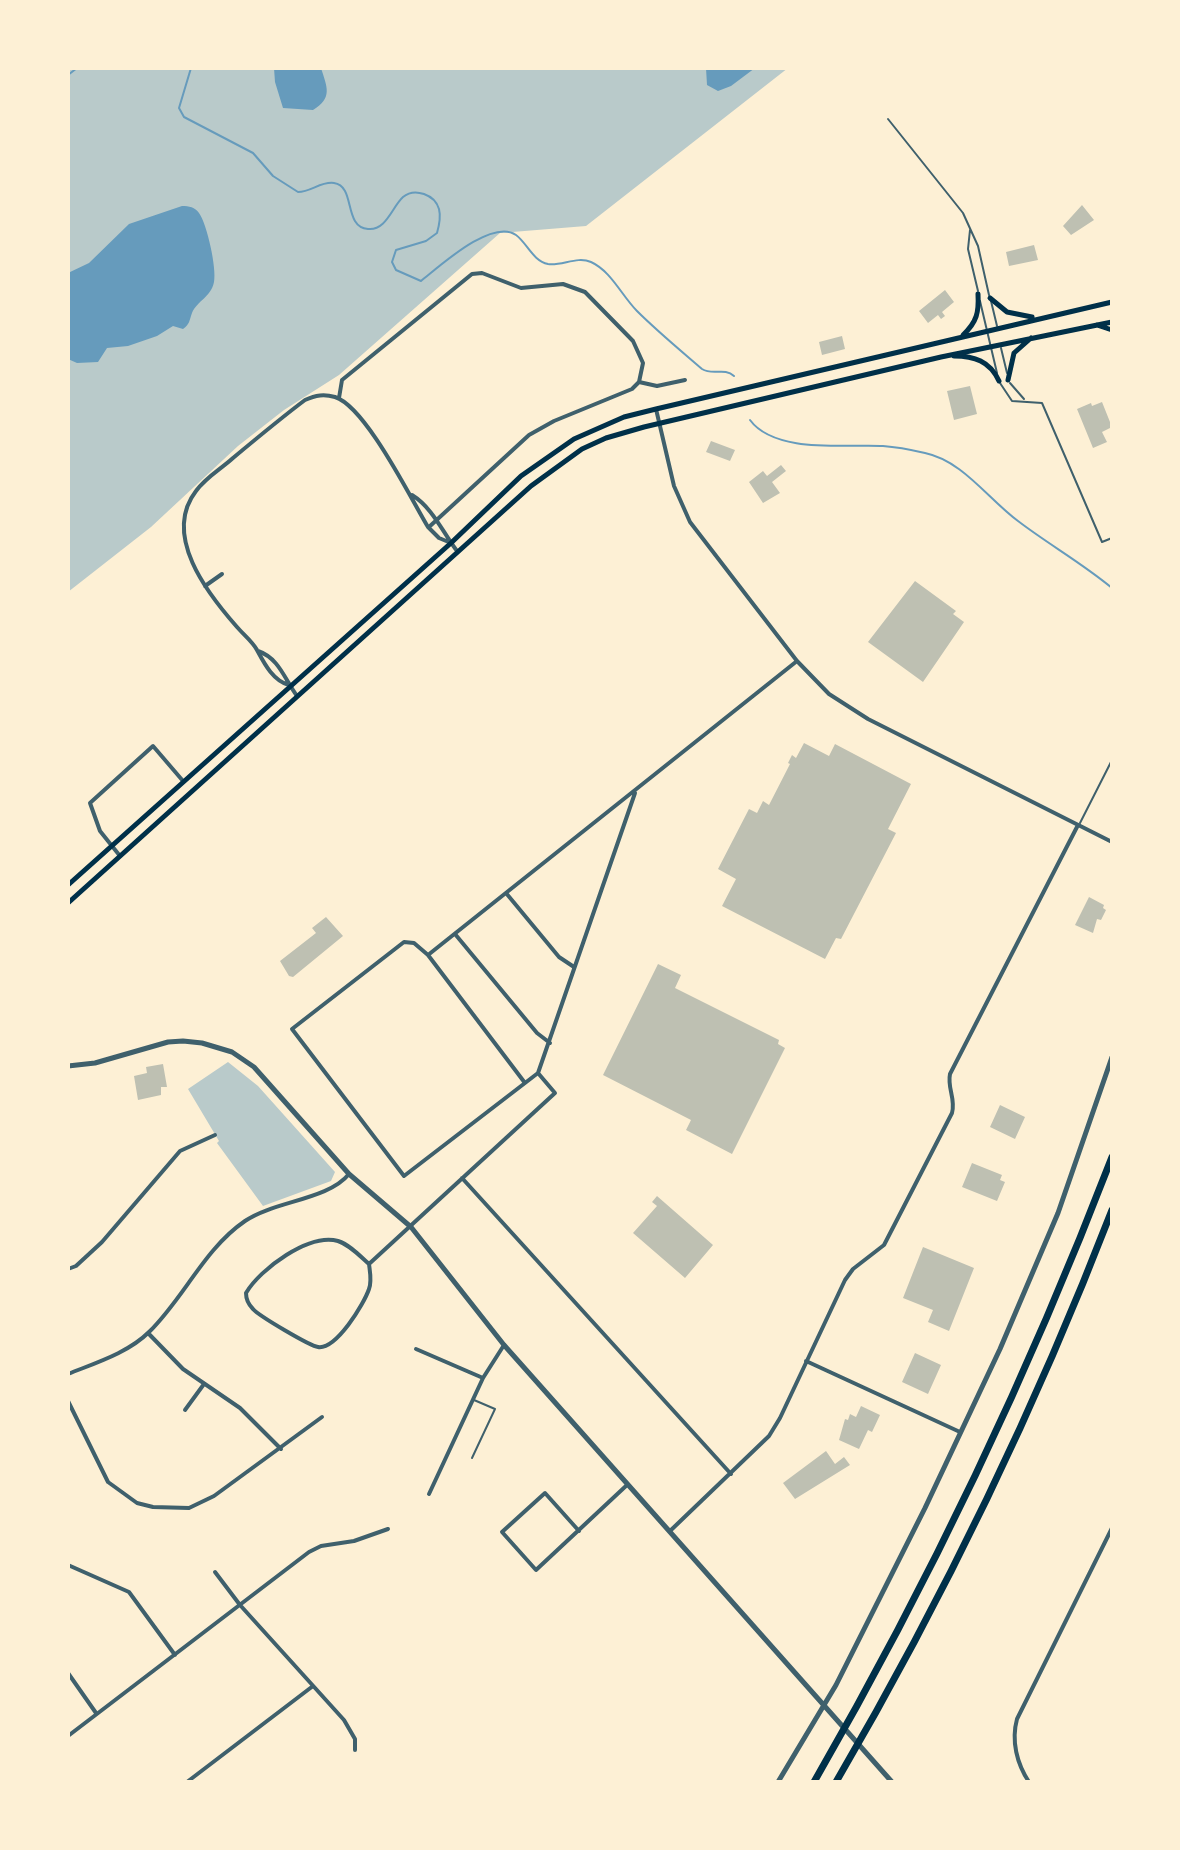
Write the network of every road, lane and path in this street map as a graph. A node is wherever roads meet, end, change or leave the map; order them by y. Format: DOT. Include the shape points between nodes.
graph roads {
  1 [pos="888,119"];
  2 [pos="970,230"];
  3 [pos="978,294"];
  4 [pos="990,298"];
  5 [pos="1112,300"];
  6 [pos="1037,318"];
  7 [pos="1112,322"];
  8 [pos="1096,325"];
  9 [pos="997,328"];
  10 [pos="987,330"];
  11 [pos="1112,330"];
  12 [pos="1033,337"];
  13 [pos="957,338"];
  14 [pos="1000,344"];
  15 [pos="991,346"];
  16 [pos="941,357"];
  17 [pos="685,380"];
  18 [pos="784,380"];
  19 [pos="1008,380"];
  20 [pos="999,381"];
  21 [pos="639,382"];
  22 [pos="787,392"];
  23 [pos="339,398"];
  24 [pos="1026,400"];
  25 [pos="656,409"];
  26 [pos="659,423"];
  27 [pos="412,495"];
  28 [pos="436,520"];
  29 [pos="428,527"];
  30 [pos="1112,538"];
  31 [pos="451,543"];
  32 [pos="458,553"];
  33 [pos="222,574"];
  34 [pos="205,586"];
  35 [pos="258,651"];
  36 [pos="797,661"];
  37 [pos="289,685"];
  38 [pos="297,696"];
  39 [pos="1112,760"];
  40 [pos="183,781"];
  41 [pos="635,793"];
  42 [pos="1078,825"];
  43 [pos="1112,842"];
  44 [pos="112,846"];
  45 [pos="120,856"];
  46 [pos="68,885"];
  47 [pos="506,893"];
  48 [pos="68,903"];
  49 [pos="455,934"];
  50 [pos="428,955"];
  51 [pos="575,968"];
  52 [pos="550,1043"];
  53 [pos="1112,1057"];
  54 [pos="68,1066"];
  55 [pos="538,1073"];
  56 [pos="525,1083"];
  57 [pos="215,1135"];
  58 [pos="1112,1157"];
  59 [pos="349,1174"];
  60 [pos="462,1178"];
  61 [pos="1112,1210"];
  62 [pos="411,1227"];
  63 [pos="369,1264"];
  64 [pos="68,1269"];
  65 [pos="148,1333"];
  66 [pos="504,1345"];
  67 [pos="416,1349"];
  68 [pos="806,1361"];
  69 [pos="68,1374"];
  70 [pos="483,1378"];
  71 [pos="204,1384"];
  72 [pos="473,1399"];
  73 [pos="68,1401"];
  74 [pos="185,1410"];
  75 [pos="322,1417"];
  76 [pos="961,1432"];
  77 [pos="281,1449"];
  78 [pos="472,1458"];
  79 [pos="731,1474"];
  80 [pos="627,1485"];
  81 [pos="429,1494"];
  82 [pos="1112,1528"];
  83 [pos="388,1529"];
  84 [pos="579,1531"];
  85 [pos="670,1531"];
  86 [pos="68,1565"];
  87 [pos="215,1572"];
  88 [pos="240,1605"];
  89 [pos="175,1655"];
  90 [pos="68,1673"];
  91 [pos="313,1686"];
  92 [pos="96,1713"];
  93 [pos="68,1736"];
  94 [pos="355,1750"];
  95 [pos="187,1782"];
  96 [pos="778,1782"];
  97 [pos="814,1782"];
  98 [pos="836,1782"];
  99 [pos="892,1782"];
  100 [pos="1029,1782"];
  1 -- 2 [label="lane" via="957,204"];
  2 -- 3 [label="lane" via="968,249"];
  2 -- 4 [label="lane"];
  3 -- 10 [label="lane"];
  3 -- 13 [label="main road" via="976,322"];
  4 -- 6 [label="main road" via="1007,312"];
  4 -- 9 [label="lane"];
  5 -- 6 [label="main road"];
  6 -- 9 [label="main road"];
  7 -- 8 [label="main road"];
  8 -- 11 [label="main road"];
  8 -- 12 [label="main road"];
  9 -- 10 [label="main road"];
  9 -- 14 [label="lane"];
  10 -- 13 [label="main road"];
  10 -- 15 [label="lane"];
  12 -- 14 [label="main road"];
  12 -- 19 [label="main road" via="1014,353"];
  13 -- 18 [label="main road"];
  14 -- 15 [label="main road"];
  14 -- 19 [label="lane"];
  15 -- 16 [label="main road"];
  15 -- 20 [label="lane"];
  16 -- 20 [label="main road" via="979,359"];
  16 -- 22 [label="main road"];
  17 -- 21 [label="street" via="657,386"];
  18 -- 22 [label="main road"];
  18 -- 25 [label="main road"];
  19 -- 24 [label="lane"];
  20 -- 24 [label="lane" via="1012,401"];
  21 -- 23 [label="street" via="641,355 633,341 585,292 563,284 521,288 482,273 472,274 342,380"];
  21 -- 28 [label="street" via="529,435"];
  22 -- 26 [label="main road"];
  23 -- 27 [label="street" via="372,430"];
  23 -- 34 [label="street" via="318,394 305,400 194,492 183,528"];
  24 -- 30 [label="lane" via="1042,403 1102,542"];
  25 -- 26 [label="street"];
  25 -- 31 [label="main road" via="597,427 563,446 521,476"];
  26 -- 32 [label="main road" via="606,438 560,463"];
  26 -- 36 [label="street" via="674,486 690,522"];
  27 -- 28 [label="street"];
  27 -- 29 [label="street"];
  28 -- 29 [label="street"];
  28 -- 31 [label="street"];
  29 -- 31 [label="street"];
  31 -- 32 [label="street"];
  31 -- 37 [label="main road"];
  32 -- 38 [label="main road"];
  33 -- 34 [label="street"];
  34 -- 35 [label="street"];
  35 -- 37 [label="street" via="276,663"];
  35 -- 37 [label="street" via="280,683"];
  36 -- 41 [label="street"];
  36 -- 42 [label="street" via="841,704"];
  37 -- 38 [label="street"];
  37 -- 40 [label="main road"];
  38 -- 45 [label="main road"];
  39 -- 42 [label="lane"];
  40 -- 44 [label="main road"];
  40 -- 44 [label="street" via="153,746 90,803"];
  41 -- 47 [label="street"];
  41 -- 51 [label="street"];
  42 -- 43 [label="street"];
  42 -- 68 [label="street" via="950,1074 952,1113 884,1245 850,1274"];
  44 -- 45 [label="street"];
  44 -- 46 [label="main road"];
  45 -- 48 [label="main road"];
  47 -- 49 [label="street"];
  47 -- 51 [label="street" via="559,957"];
  49 -- 50 [label="street"];
  49 -- 52 [label="street"];
  50 -- 56 [label="street"];
  50 -- 56 [label="street" via="404,942 292,1029 404,1176"];
  51 -- 52 [label="street"];
  52 -- 55 [label="street"];
  53 -- 76 [label="street" via="1058,1213"];
  54 -- 59 [label="street" via="168,1042 202,1043 232,1052 254,1067"];
  55 -- 56 [label="street"];
  55 -- 60 [label="street" via="555,1093"];
  57 -- 64 [label="street" via="180,1151 102,1242"];
  58 -- 97 [label="highway" via="968,1493"];
  59 -- 62 [label="street"];
  59 -- 65 [label="street" via="338,1185 266,1210 225,1236"];
  60 -- 62 [label="street"];
  60 -- 79 [label="street"];
  61 -- 98 [label="highway" via="979,1514"];
  62 -- 63 [label="street"];
  62 -- 66 [label="street"];
  63 -- 63 [label="street" via="336,1241 308,1246 260,1274 246,1300 317,1348 328,1346 371,1286"];
  65 -- 69 [label="street" via="110,1357"];
  65 -- 71 [label="street"];
  66 -- 70 [label="street"];
  66 -- 80 [label="street"];
  67 -- 70 [label="street"];
  68 -- 76 [label="street"];
  68 -- 79 [label="street" via="769,1436"];
  70 -- 72 [label="street"];
  71 -- 74 [label="street"];
  71 -- 77 [label="street" via="240,1408"];
  72 -- 78 [label="lane" via="495,1409"];
  72 -- 81 [label="street"];
  73 -- 77 [label="street" via="108,1482 137,1503 153,1507 202,1504"];
  75 -- 77 [label="street"];
  76 -- 96 [label="street" via="836,1685"];
  79 -- 85 [label="street"];
  80 -- 84 [label="street"];
  80 -- 85 [label="street"];
  82 -- 100 [label="street" via="1017,1719 1015,1747"];
  83 -- 88 [label="street" via="315,1548"];
  84 -- 84 [label="street" via="536,1570 502,1532 545,1493"];
  85 -- 99 [label="street"];
  86 -- 89 [label="street" via="129,1592"];
  87 -- 88 [label="street"];
  88 -- 89 [label="street"];
  88 -- 91 [label="street"];
  89 -- 92 [label="street"];
  90 -- 92 [label="street"];
  91 -- 94 [label="street" via="344,1720"];
  91 -- 95 [label="street"];
  92 -- 93 [label="street"];
}
